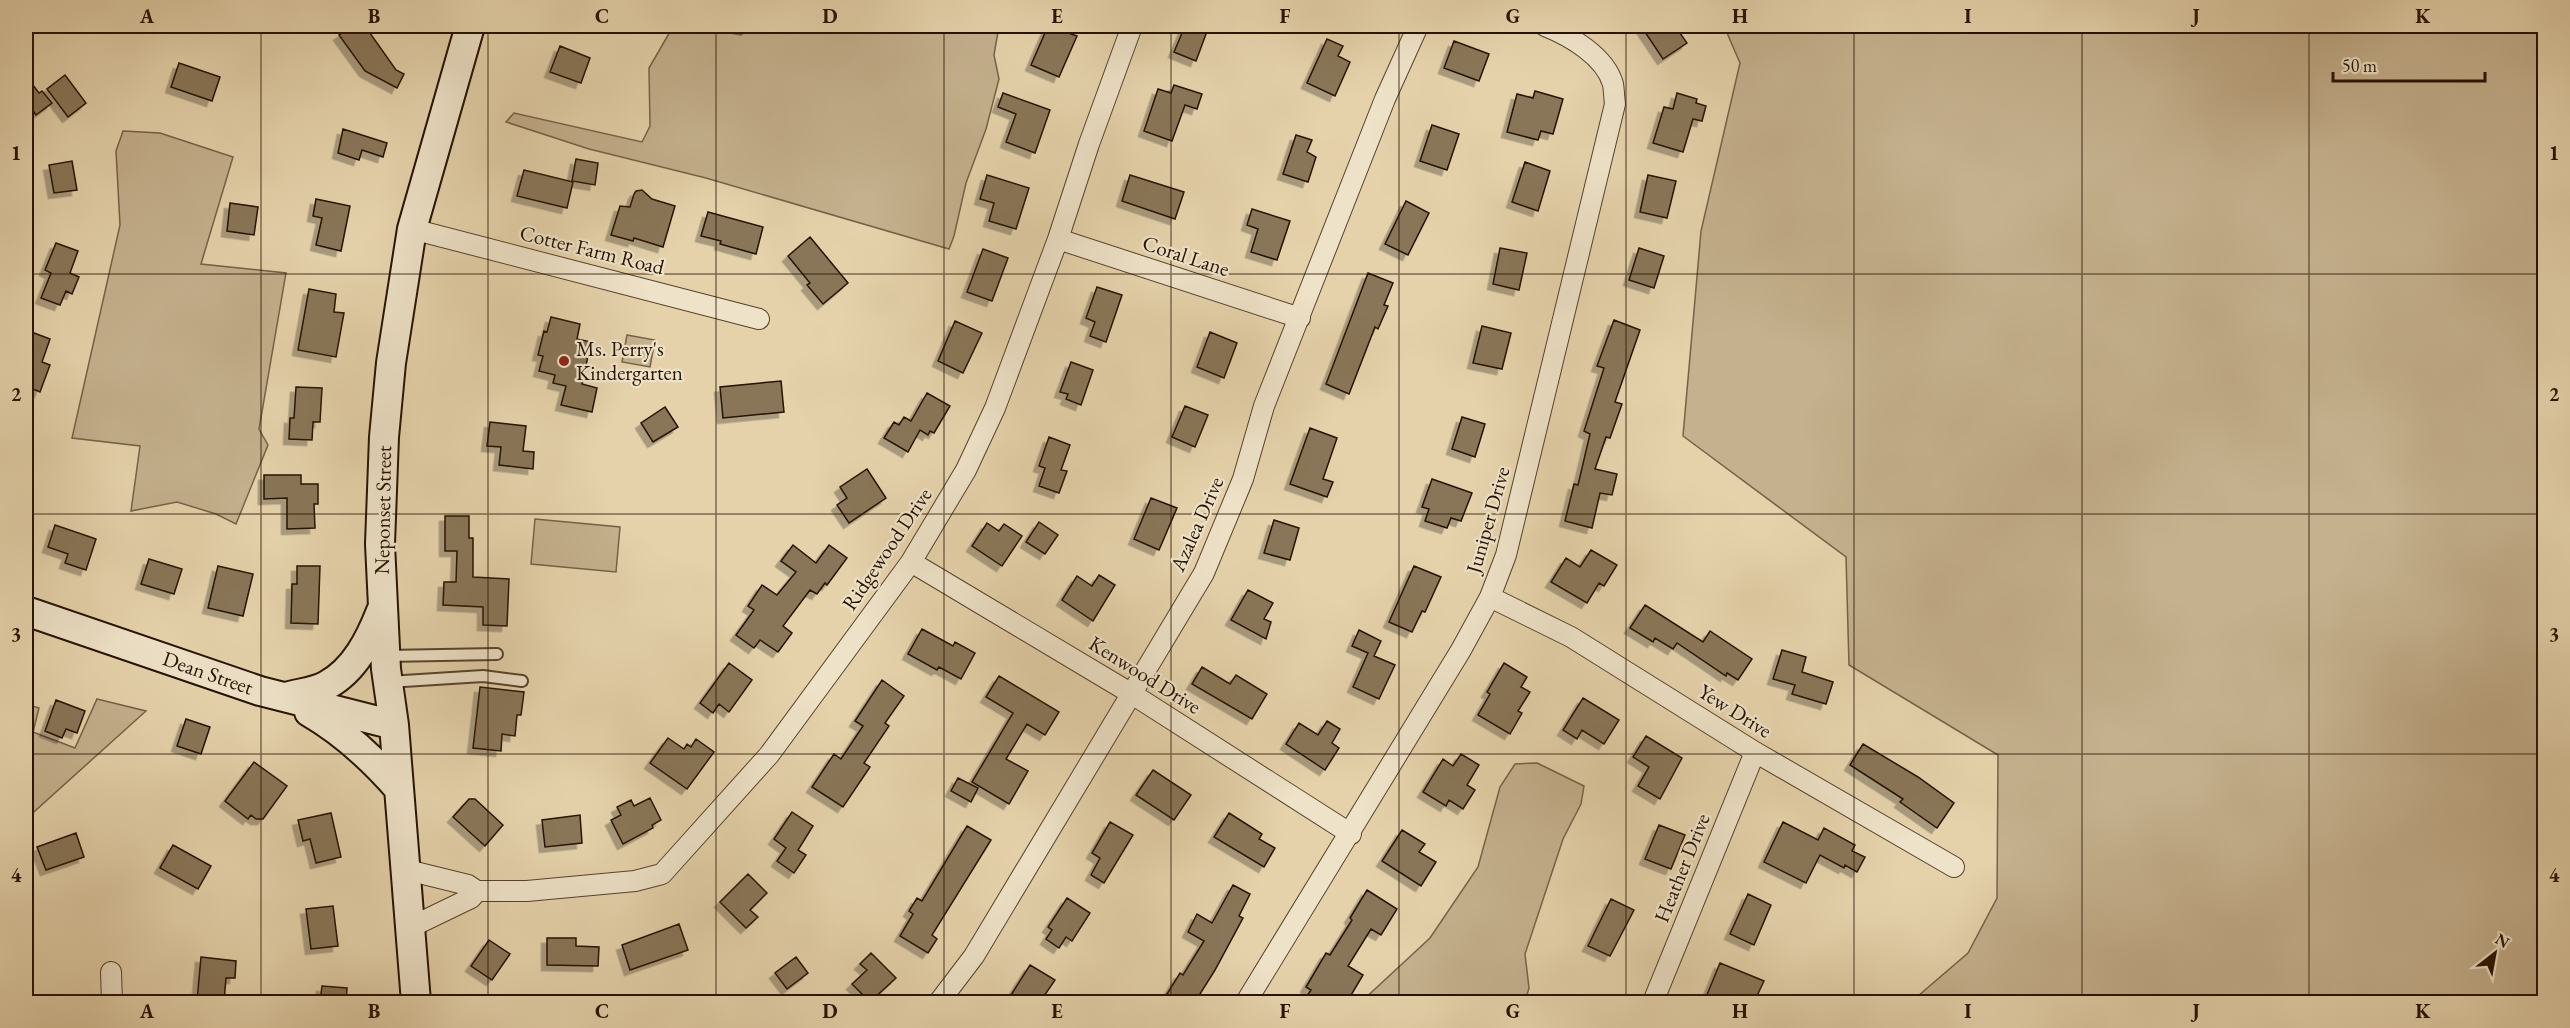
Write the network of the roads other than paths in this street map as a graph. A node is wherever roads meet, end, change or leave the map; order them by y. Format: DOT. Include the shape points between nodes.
graph roads {
  1 [pos="470,26"];
  2 [pos="1132,26"];
  3 [pos="1418,26"];
  4 [pos="1545,26"];
  5 [pos="412,229"];
  6 [pos="1058,239"];
  7 [pos="1300,318"];
  8 [pos="759,319"];
  9 [pos="911,562"];
  10 [pos="1490,597"];
  11 [pos="383,606"];
  12 [pos="26,611"];
  13 [pos="496,654"];
  14 [pos="387,669"];
  15 [pos="522,681"];
  16 [pos="1131,694"];
  17 [pos="284,697"];
  18 [pos="394,725"];
  19 [pos="1755,752"];
  20 [pos="399,789"];
  21 [pos="1351,834"];
  22 [pos="1954,867"];
  23 [pos="407,870"];
  24 [pos="477,891"];
  25 [pos="411,927"];
  26 [pos="111,972"];
  27 [pos="112,1002"];
  28 [pos="416,1002"];
  29 [pos="939,1002"];
  30 [pos="1246,1002"];
  31 [pos="1653,1002"];
  1 -- 5 [label="main road, Neponset Street"];
  2 -- 6 [label="street, Ridgewood Drive"];
  3 -- 7 [label="street, Azalea Drive" via="1385,99"];
  4 -- 10 [label="street, Juniper Drive" via="1581,44 1601,64 1612,83 1615,104 1506,555"];
  5 -- 8 [label="street, Cotter Farm Road"];
  5 -- 11 [label="main road, Neponset Street" via="384,437 380,544"];
  6 -- 7 [label="street, Coral Lane"];
  6 -- 9 [label="street, Ridgewood Drive" via="995,408 966,470"];
  7 -- 16 [label="street, Azalea Drive" via="1264,406 1222,534 1204,573"];
  9 -- 16 [label="street, Kenwood Drive"];
  9 -- 24 [label="street, Ridgewood Drive" via="769,754 662,874 624,882 527,891"];
  10 -- 19 [label="street, Yew Drive" via="1571,637"];
  10 -- 21 [label="street, Juniper Drive"];
  11 -- 14 [label="main road, Neponset Street"];
  11 -- 17 [label="main road" via="372,636 347,670 326,686"];
  12 -- 17 [label="main road, Dean Street"];
  13 -- 14 [label="lane"];
  14 -- 15 [label="lane"];
  14 -- 18 [label="main road, Neponset Street"];
  16 -- 21 [label="street, Kenwood Drive"];
  16 -- 29 [label="street, Azalea Drive" via="974,956"];
  17 -- 18 [label="main road, Dean Street"];
  17 -- 20 [label="main road" via="330,724 363,750"];
  18 -- 20 [label="main road, Neponset Street"];
  19 -- 22 [label="street, Yew Drive"];
  19 -- 31 [label="street, Heather Drive"];
  20 -- 23 [label="main road, Neponset Street"];
  21 -- 30 [label="street, Juniper Drive"];
  23 -- 24 [label="street, Ridgewood Drive" via="468,885"];
  23 -- 25 [label="main road, Neponset Street"];
  24 -- 25 [label="street" via="471,898"];
  25 -- 28 [label="main road, Neponset Street"];
  26 -- 27 [label="street"];
}
